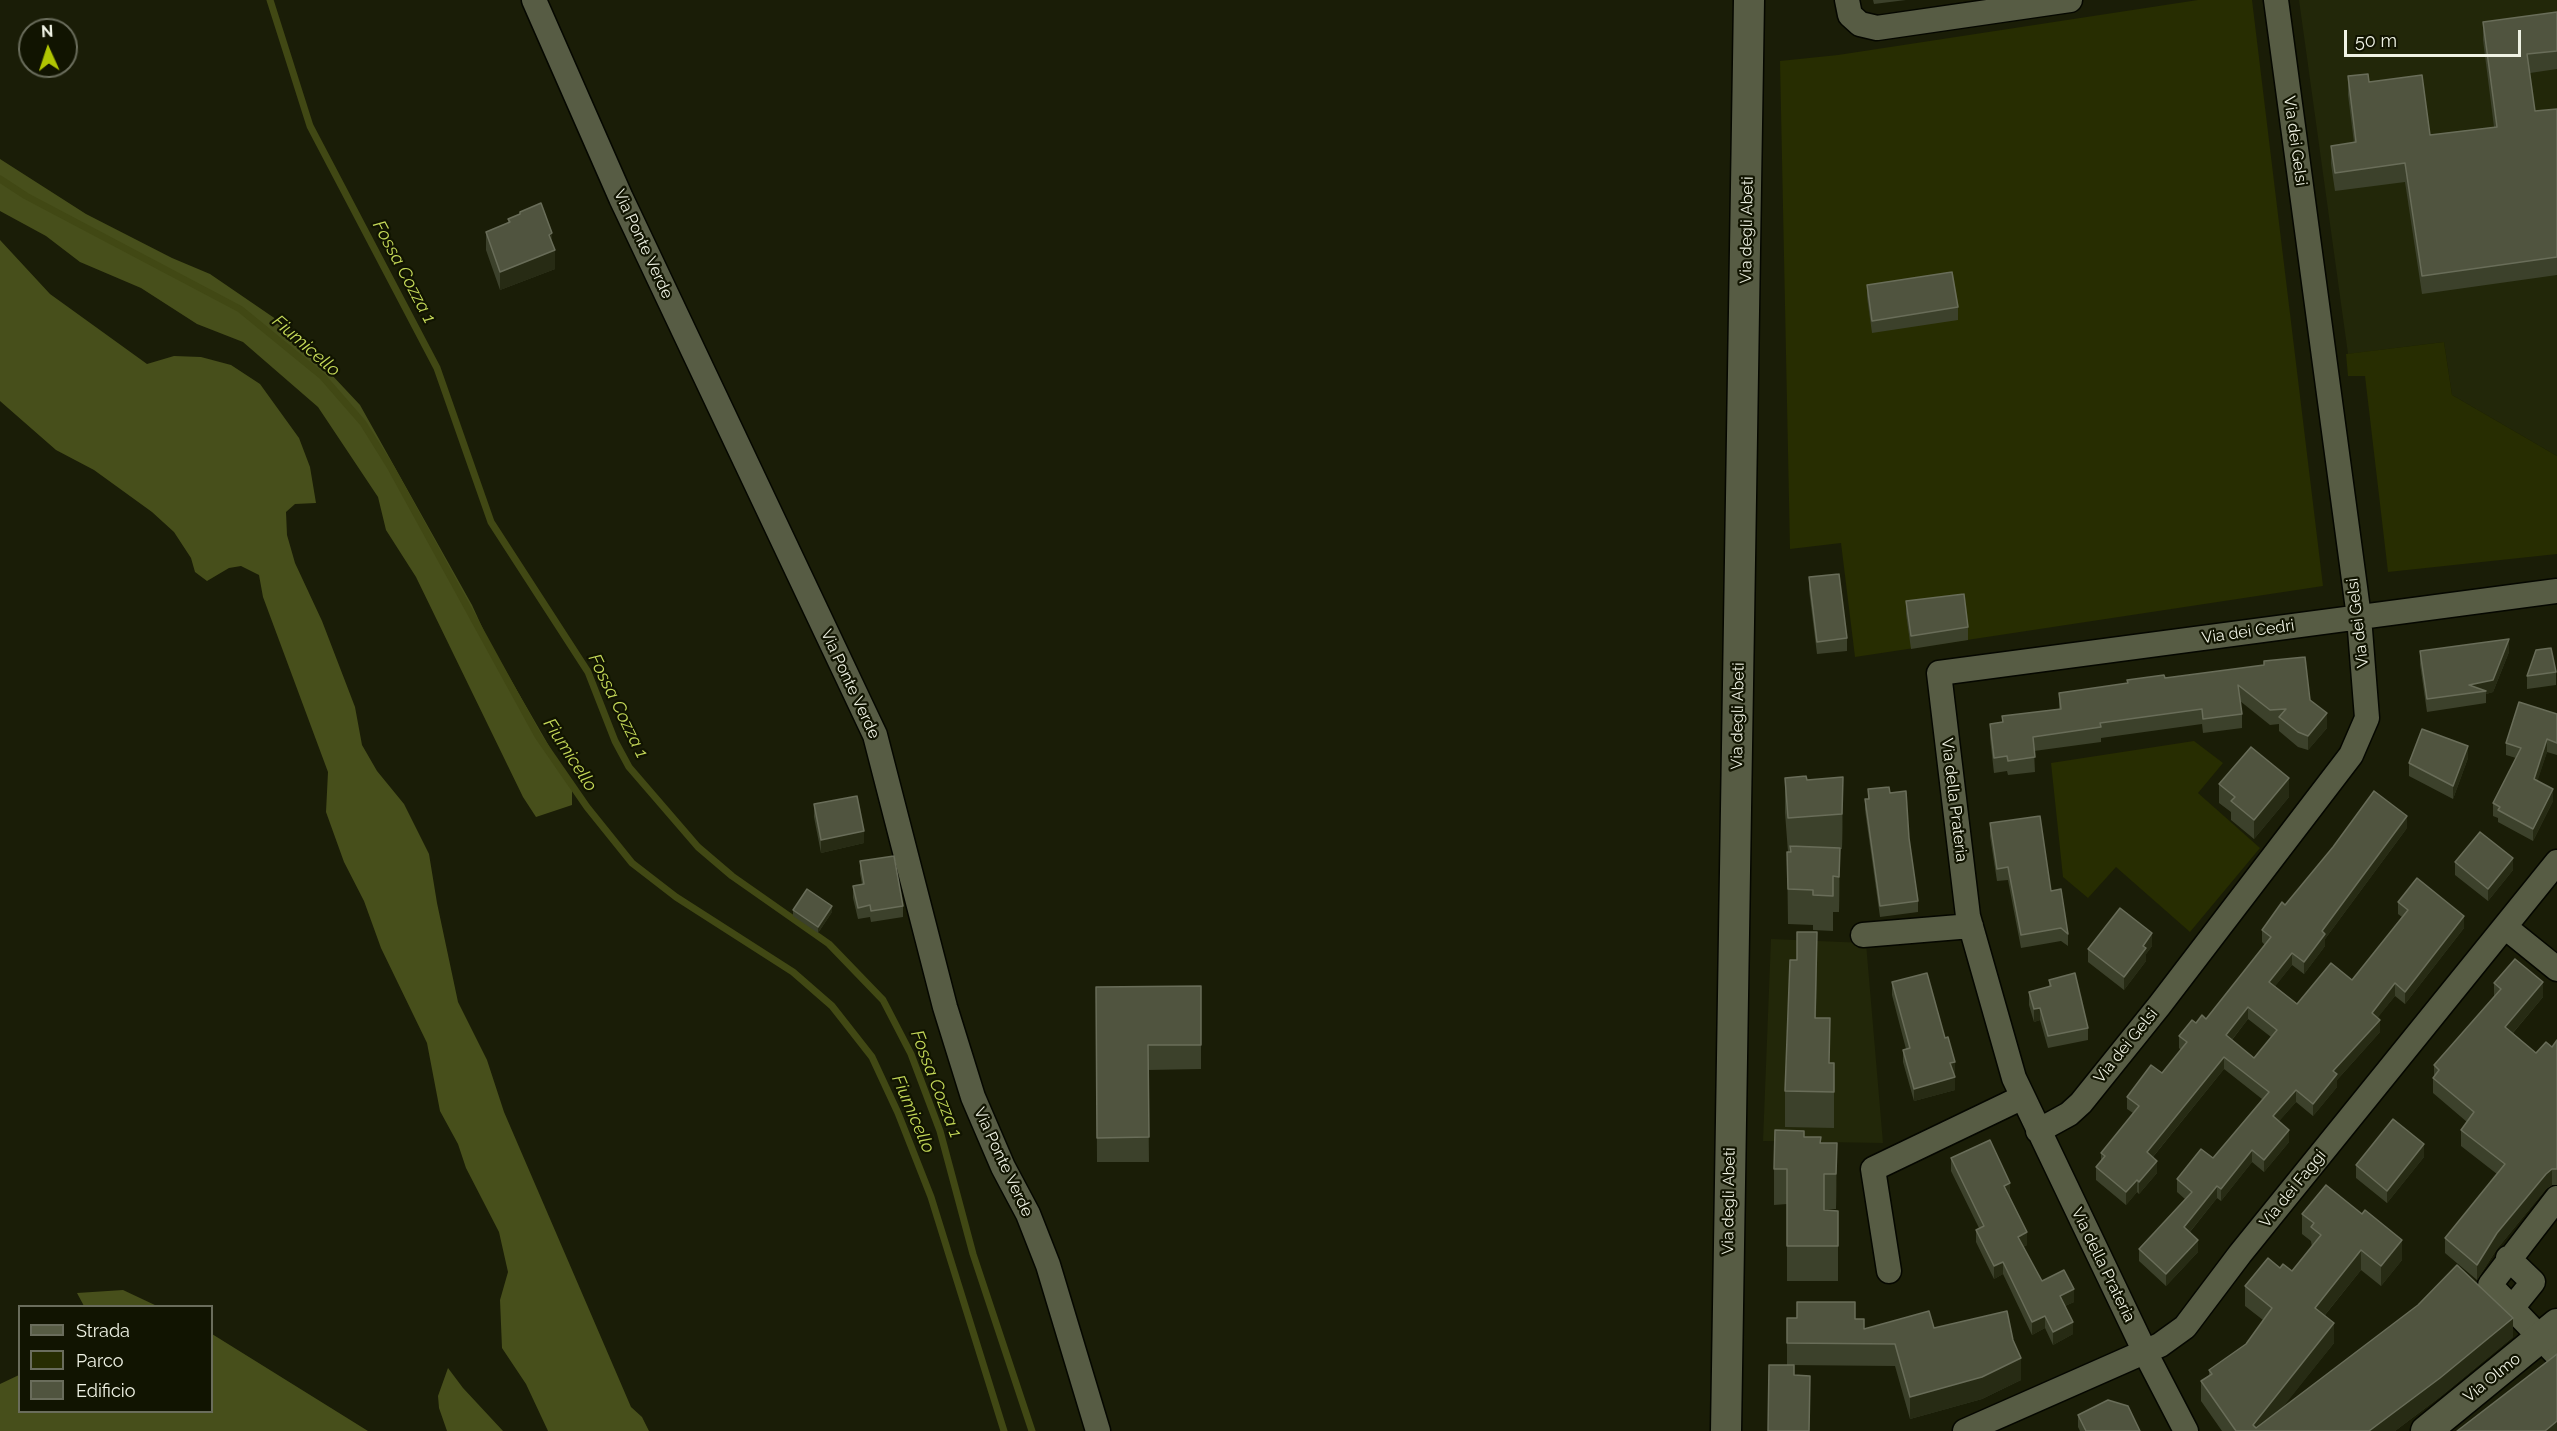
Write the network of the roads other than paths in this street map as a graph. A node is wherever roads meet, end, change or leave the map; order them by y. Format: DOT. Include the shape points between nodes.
graph roads {
  1 [pos="534,0"];
  2 [pos="1749,0"];
  3 [pos="2070,0"];
  4 [pos="2276,0"];
  5 [pos="1848,8"];
  6 [pos="2557,591"];
  7 [pos="2360,617"];
  8 [pos="1939,673"];
  9 [pos="2557,862"];
  10 [pos="1971,926"];
  11 [pos="2505,927"];
  12 [pos="1863,935"];
  13 [pos="2557,969"];
  14 [pos="2023,1097"];
  15 [pos="2038,1131"];
  16 [pos="2557,1198"];
  17 [pos="2508,1258"];
  18 [pos="1889,1271"];
  19 [pos="2512,1308"];
  20 [pos="2552,1339"];
  21 [pos="2145,1352"];
  22 [pos="1098,1431"];
  23 [pos="1726,1431"];
  24 [pos="1965,1431"];
  25 [pos="2186,1431"];
  26 [pos="2426,1431"];
  1 -- 22 [label="street, Via Ponte Verde" via="621,198 875,735 969,1085 1048,1265"];
  2 -- 23 [label="street, Via degli Abeti"];
  3 -- 5 [label="street" via="1877,28 1860,24"];
  4 -- 7 [label="street, Via dei Gelsi"];
  6 -- 7 [label="street, Via dei Cedri"];
  7 -- 8 [label="street, Via dei Cedri"];
  7 -- 15 [label="street, Via dei Gelsi" via="2367,718 2351,755 2081,1103"];
  8 -- 10 [label="street, Via della Prateria"];
  9 -- 11 [label="street, Via dei Faggi"];
  10 -- 12 [label="street"];
  10 -- 14 [label="street, Via della Prateria"];
  11 -- 13 [label="street"];
  11 -- 21 [label="street, Via dei Faggi" via="2240,1254 2185,1328"];
  14 -- 15 [label="street, Via della Prateria"];
  14 -- 18 [label="street" via="1873,1169"];
  15 -- 21 [label="street, Via della Prateria"];
  16 -- 17 [label="street"];
  17 -- 19 [label="street" via="2490,1285"];
  17 -- 19 [label="street" via="2533,1282"];
  19 -- 20 [label="street"];
  20 -- 26 [label="street, Via Olmo"];
  21 -- 24 [label="street, Via dei Faggi"];
  21 -- 25 [label="street, Via della Prateria"];
}
